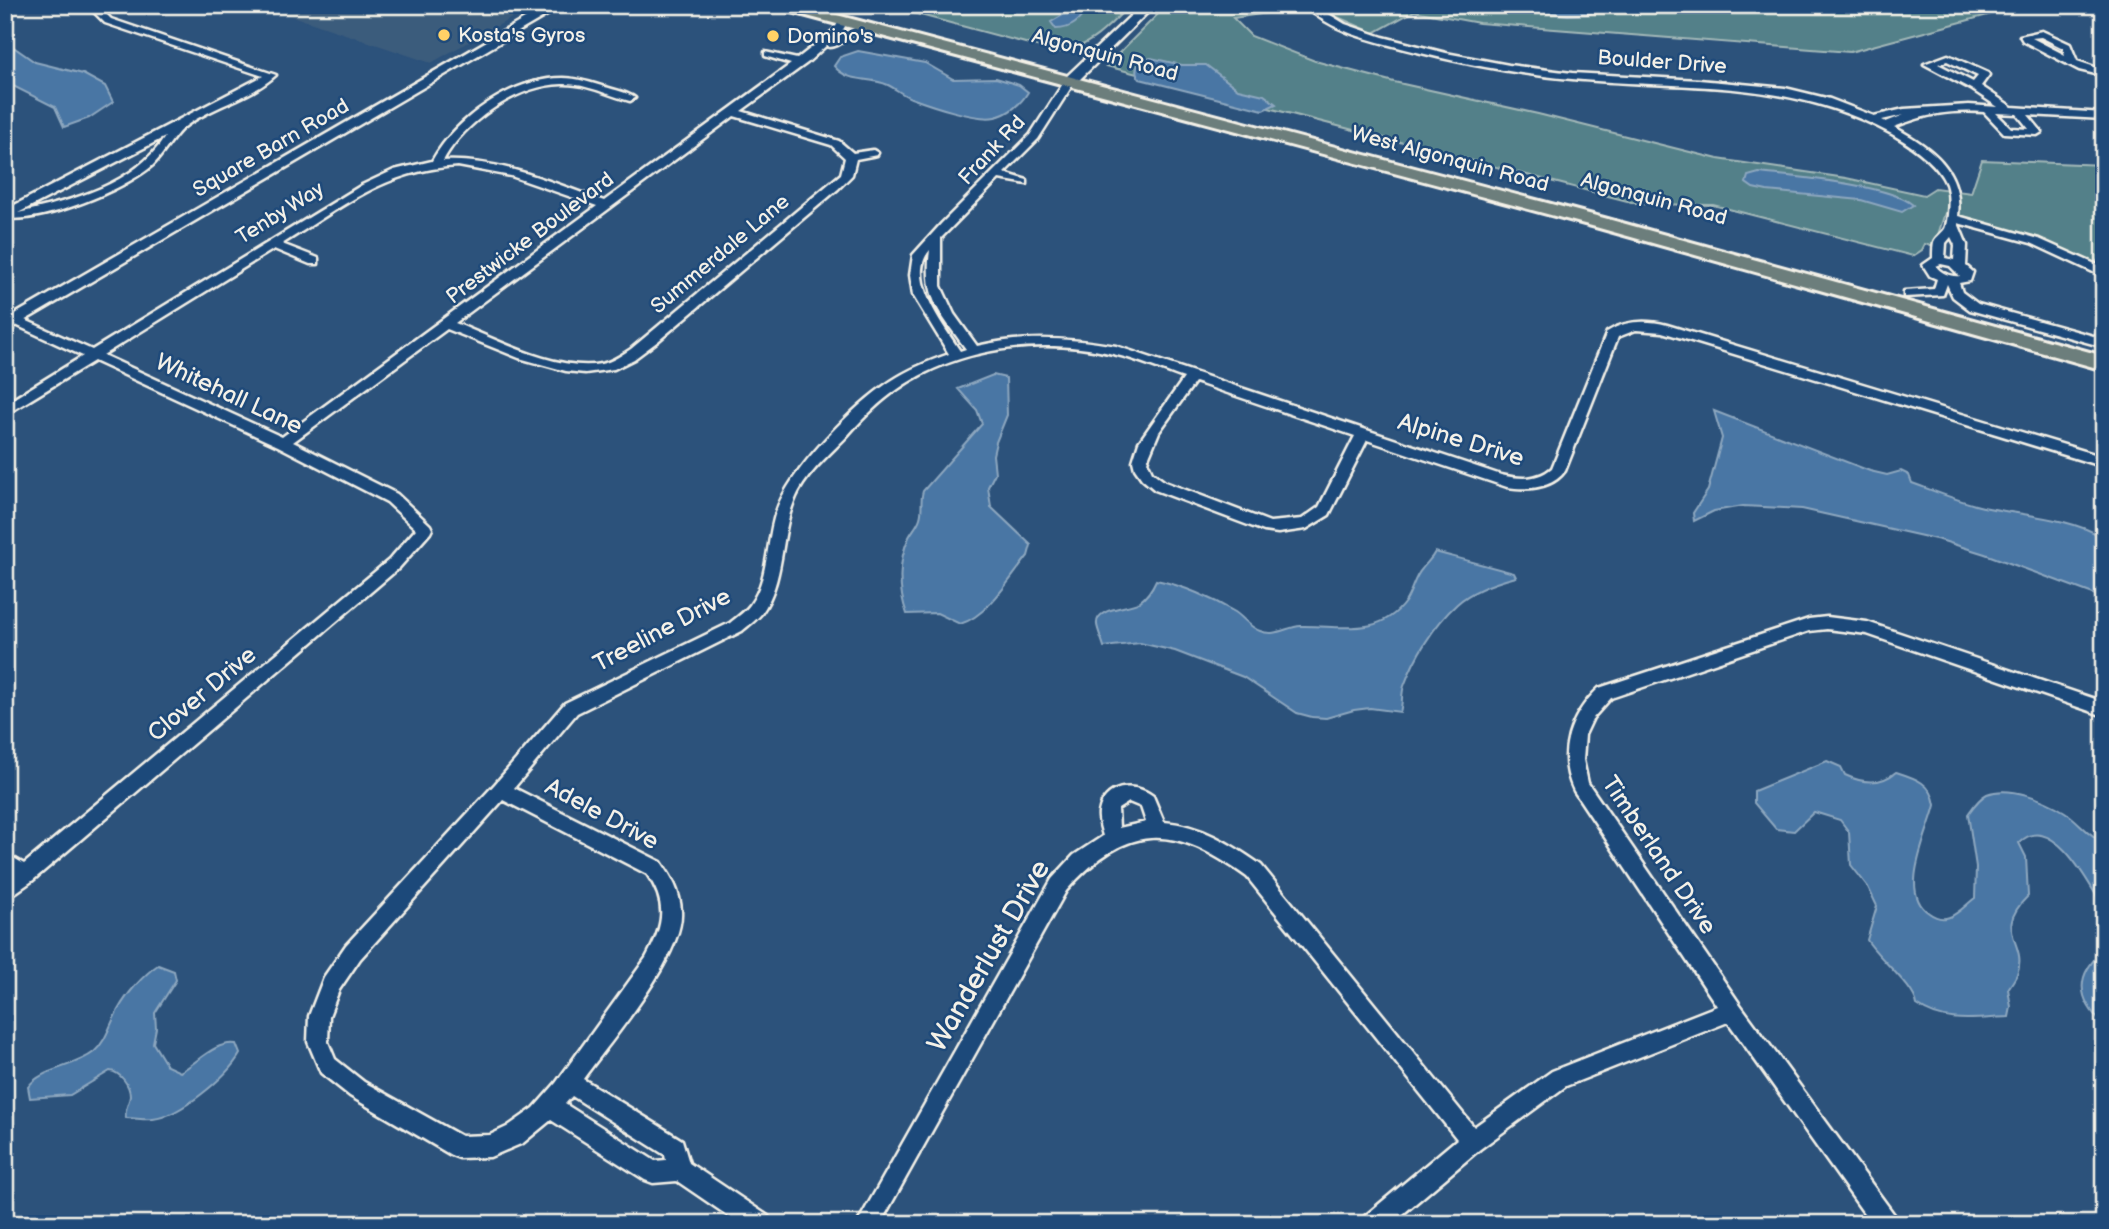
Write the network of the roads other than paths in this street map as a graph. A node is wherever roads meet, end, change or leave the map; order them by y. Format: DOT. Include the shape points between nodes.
graph roads {
  1 [pos="86,5"];
  2 [pos="558,5"];
  3 [pos="782,5"];
  4 [pos="824,5"];
  5 [pos="1149,5"];
  6 [pos="1308,5"];
  7 [pos="843,21"];
  8 [pos="874,29"];
  9 [pos="768,54"];
  10 [pos="2072,62"];
  11 [pos="799,63"];
  12 [pos="2104,73"];
  13 [pos="1074,77"];
  14 [pos="1975,87"];
  15 [pos="630,98"];
  16 [pos="1987,109"];
  17 [pos="2013,110"];
  18 [pos="1925,111"];
  19 [pos="733,112"];
  20 [pos="2104,116"];
  21 [pos="1872,118"];
  22 [pos="1886,126"];
  23 [pos="176,127"];
  24 [pos="873,153"];
  25 [pos="850,157"];
  26 [pos="437,162"];
  27 [pos="998,175"];
  28 [pos="1023,182"];
  29 [pos="5,202"];
  30 [pos="605,205"];
  31 [pos="22,207"];
  32 [pos="5,217"];
  33 [pos="1953,223"];
  34 [pos="935,237"];
  35 [pos="272,244"];
  36 [pos="1940,260"];
  37 [pos="314,261"];
  38 [pos="1960,266"];
  39 [pos="2104,274"];
  40 [pos="1947,280"];
  41 [pos="1908,295"];
  42 [pos="9,321"];
  43 [pos="446,324"];
  44 [pos="2104,342"];
  45 [pos="2104,348"];
  46 [pos="973,349"];
  47 [pos="956,355"];
  48 [pos="92,356"];
  49 [pos="2104,363"];
  50 [pos="601,369"];
  51 [pos="1192,375"];
  52 [pos="604,384"];
  53 [pos="5,411"];
  54 [pos="1363,433"];
  55 [pos="283,443"];
  56 [pos="2104,462"];
  57 [pos="425,528"];
  58 [pos="2104,709"];
  59 [pos="501,790"];
  60 [pos="1157,829"];
  61 [pos="1112,836"];
  62 [pos="5,861"];
  63 [pos="25,875"];
  64 [pos="5,891"];
  65 [pos="1732,1010"];
  66 [pos="569,1082"];
  67 [pos="549,1106"];
  68 [pos="1472,1141"];
  69 [pos="680,1170"];
  70 [pos="760,1224"];
  71 [pos="868,1224"];
  72 [pos="1373,1224"];
  73 [pos="1890,1224"];
  1 -- 23 [label="street" via="108,21 271,75"];
  2 -- 42 [label="street, Square Barn Road"];
  3 -- 7 [label="main road, West Algonquin Road"];
  4 -- 13 [label="main road, Algonquin Road"];
  5 -- 13 [label="street"];
  6 -- 21 [label="street, Boulder Drive" via="1352,30 1457,59 1566,75 1776,90"];
  7 -- 8 [label="main road, West Algonquin Road"];
  7 -- 11 [label="street, Prestwicke Boulevard" via="838,31"];
  8 -- 11 [label="street, Prestwicke Boulevard" via="855,30"];
  8 -- 13 [label="main road, West Algonquin Road"];
  9 -- 11 [label="street"];
  10 -- 12 [label="street"];
  11 -- 19 [label="street, Prestwicke Boulevard"];
  13 -- 27 [label="street, Frank Rd" via="1034,137"];
  13 -- 41 [label="main road, Algonquin Road" via="1591,205"];
  13 -- 49 [label="main road, West Algonquin Road"];
  14 -- 14 [label="street" via="1984,75 1948,58 1929,64"];
  14 -- 17 [label="street"];
  15 -- 26 [label="street" via="567,81 536,85 463,127"];
  16 -- 17 [label="street"];
  16 -- 17 [label="street" via="2008,131 2037,132"];
  16 -- 18 [label="street"];
  17 -- 20 [label="street"];
  18 -- 21 [label="street"];
  18 -- 22 [label="street"];
  19 -- 25 [label="street" via="835,143"];
  19 -- 30 [label="street, Prestwicke Boulevard"];
  21 -- 22 [label="street, Boulder Drive"];
  22 -- 33 [label="street, Boulder Drive" via="1942,169 1954,192"];
  23 -- 31 [label="street"];
  23 -- 32 [label="street" via="161,151 130,177 62,207"];
  24 -- 25 [label="street"];
  25 -- 50 [label="street, Summerdale Lane" via="846,175 824,196 653,338 625,359"];
  26 -- 30 [label="street, Tenby Way" via="488,166"];
  26 -- 35 [label="street, Tenby Way" via="382,178"];
  27 -- 28 [label="street"];
  27 -- 34 [label="street, Frank Rd"];
  29 -- 31 [label="street"];
  30 -- 43 [label="street, Prestwicke Boulevard"];
  31 -- 32 [label="street"];
  33 -- 36 [label="street, Boulder Drive" via="1940,242"];
  33 -- 38 [label="street, Boulder Drive" via="1961,245"];
  33 -- 39 [label="street" via="2035,241"];
  34 -- 46 [label="street" via="937,293"];
  34 -- 47 [label="street, Frank Rd" via="919,255 919,295"];
  35 -- 37 [label="street"];
  35 -- 48 [label="street, Tenby Way"];
  36 -- 38 [label="street"];
  36 -- 40 [label="street, Boulder Drive" via="1929,268"];
  38 -- 40 [label="street" via="1967,276"];
  40 -- 41 [label="street" via="1938,292"];
  40 -- 44 [label="street" via="1956,294 1974,307"];
  41 -- 45 [label="main road, Algonquin Road"];
  42 -- 48 [label="street, Whitehall Lane"];
  43 -- 50 [label="street" via="554,365"];
  43 -- 55 [label="street, Prestwicke Boulevard"];
  46 -- 47 [label="street, Alpine Drive"];
  46 -- 51 [label="street, Alpine Drive" via="1040,343 1088,345"];
  47 -- 59 [label="street, Treeline Drive" via="916,372 869,404 790,494 777,524 767,585 755,609 736,627 571,708"];
  48 -- 53 [label="street, Tenby Way"];
  48 -- 55 [label="street, Whitehall Lane"];
  50 -- 52 [label="street"];
  51 -- 54 [label="street, Alpine Drive"];
  51 -- 54 [label="street" via="1143,446 1141,466 1160,486 1269,527 1297,526 1320,516"];
  54 -- 56 [label="street, Alpine Drive" via="1507,482 1545,480 1560,465 1612,335 1629,326 1645,325"];
  55 -- 57 [label="street, Whitehall Lane" via="392,498"];
  57 -- 63 [label="street, Clover Drive" via="394,564"];
  58 -- 65 [label="street, Timberland Drive" via="1867,628 1827,623 1605,693 1583,716 1576,733 1574,769 1580,786"];
  59 -- 66 [label="street, Adele Drive" via="654,868 668,888 672,914 666,941"];
  59 -- 67 [label="street" via="353,952 331,984 318,1016 318,1042 328,1066 357,1089 459,1147 490,1146 515,1135"];
  60 -- 61 [label="street, Wanderlust Drive"];
  60 -- 61 [label="street" via="1145,799 1126,793 1110,806"];
  60 -- 68 [label="street, Wanderlust Drive" via="1215,845 1254,872"];
  61 -- 71 [label="street, Wanderlust Drive" via="1073,866 1059,885"];
  62 -- 63 [label="street"];
  63 -- 64 [label="street, Clover Drive"];
  65 -- 68 [label="street" via="1559,1078"];
  65 -- 73 [label="street, Timberland Drive"];
  66 -- 67 [label="street"];
  66 -- 69 [label="street" via="674,1148"];
  67 -- 69 [label="street" via="653,1172"];
  68 -- 72 [label="street"];
  69 -- 70 [label="street"];
}
